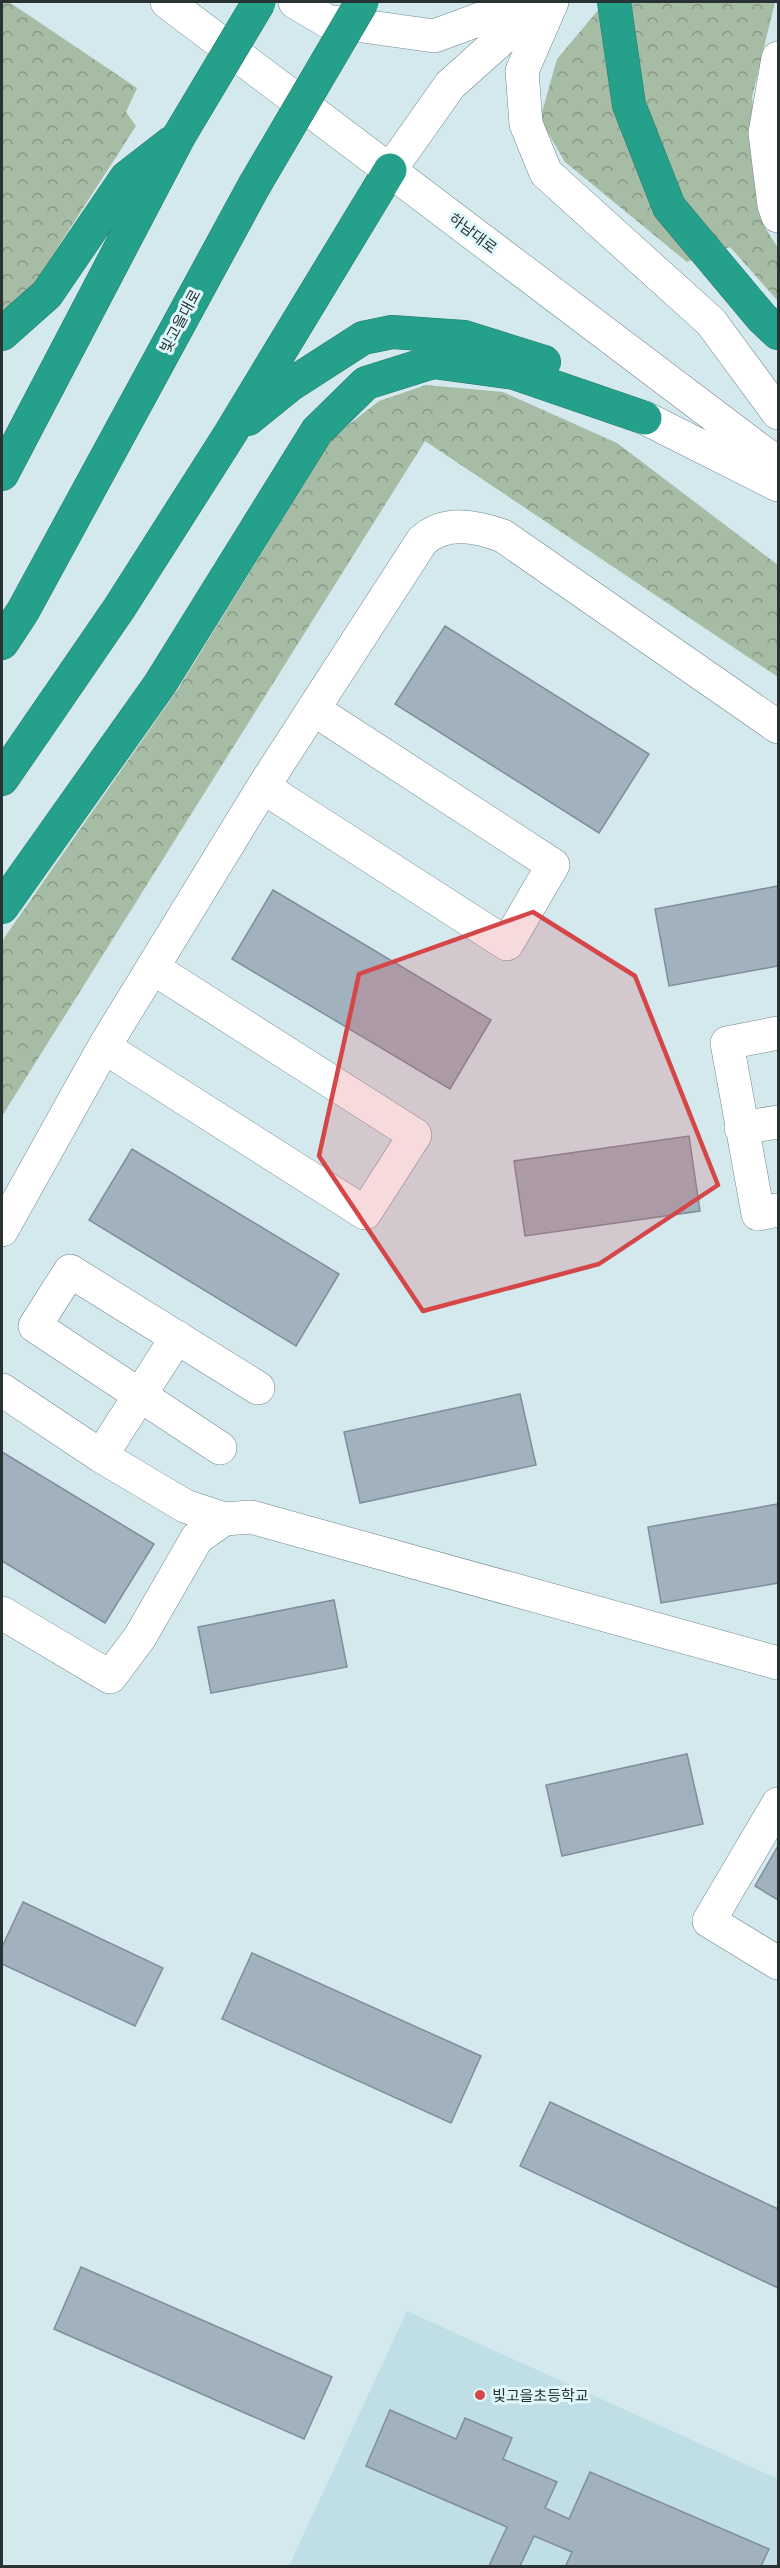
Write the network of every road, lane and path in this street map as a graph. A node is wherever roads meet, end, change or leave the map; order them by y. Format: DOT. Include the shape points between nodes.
graph roads {
  1 [pos="167,2"];
  2 [pos="259,2"];
  3 [pos="295,2"];
  4 [pos="362,2"];
  5 [pos="527,2"];
  6 [pos="544,2"];
  7 [pos="552,2"];
  8 [pos="614,2"];
  9 [pos="778,58"];
  10 [pos="179,136"];
  11 [pos="390,170"];
  12 [pos="778,216"];
  13 [pos="770,325"];
  14 [pos="2,334"];
  15 [pos="778,414"];
  16 [pos="645,418"];
  17 [pos="230,434"];
  18 [pos="778,464"];
  19 [pos="2,474"];
  20 [pos="778,485"];
  21 [pos="2,643"];
  22 [pos="313,708"];
  23 [pos="778,727"];
  24 [pos="2,779"];
  25 [pos="263,787"];
  26 [pos="2,907"];
  27 [pos="153,968"];
  28 [pos="778,1033"];
  29 [pos="104,1047"];
  30 [pos="778,1122"];
  31 [pos="741,1128"];
  32 [pos="778,1210"];
  33 [pos="2,1230"];
  34 [pos="177,1337"];
  35 [pos="258,1388"];
  36 [pos="2,1390"];
  37 [pos="141,1394"];
  38 [pos="220,1448"];
  39 [pos="101,1456"];
  40 [pos="224,1519"];
  41 [pos="2,1613"];
  42 [pos="778,1663"];
  43 [pos="778,1804"];
  44 [pos="778,1963"];
  1 -- 11 [label="street, 하남대로"];
  2 -- 10 [label="highway, bridge"];
  3 -- 5 [label="street" via="327,21 434,36"];
  4 -- 21 [label="highway, 빛고을대로, bridge" via="254,186"];
  6 -- 11 [label="street" via="450,85"];
  7 -- 15 [label="street" via="522,71 525,124 546,173 711,322"];
  8 -- 13 [label="highway" via="628,105 669,207"];
  9 -- 12 [label="street" via="765,133"];
  10 -- 14 [label="highway" via="126,178 46,294"];
  10 -- 19 [label="highway"];
  11 -- 17 [label="highway"];
  11 -- 18 [label="street, 하남대로"];
  16 -- 17 [label="highway" via="537,358 464,337 392,332 363,338 290,385"];
  16 -- 20 [label="street"];
  16 -- 26 [label="highway" via="514,373 433,362 366,383 317,431 160,684"];
  17 -- 24 [label="highway" via="120,606"];
  22 -- 23 [label="street" via="422,542 430,534 460,526 483,528 503,536"];
  22 -- 25 [label="street"];
  22 -- 25 [label="street" via="554,865 507,944"];
  25 -- 27 [label="street"];
  27 -- 29 [label="street"];
  27 -- 29 [label="street" via="415,1135 364,1213"];
  28 -- 31 [label="street" via="727,1043"];
  29 -- 33 [label="street"];
  30 -- 31 [label="street"];
  31 -- 32 [label="street" via="758,1214"];
  34 -- 35 [label="street"];
  34 -- 37 [label="street"];
  34 -- 37 [label="street" via="70,1271 35,1326"];
  36 -- 39 [label="street"];
  37 -- 38 [label="street"];
  37 -- 39 [label="street"];
  39 -- 40 [label="street" via="186,1506"];
  40 -- 41 [label="street" via="197,1538 140,1637 110,1677"];
  40 -- 42 [label="street" via="251,1517"];
  43 -- 44 [label="street" via="709,1922"];
}
